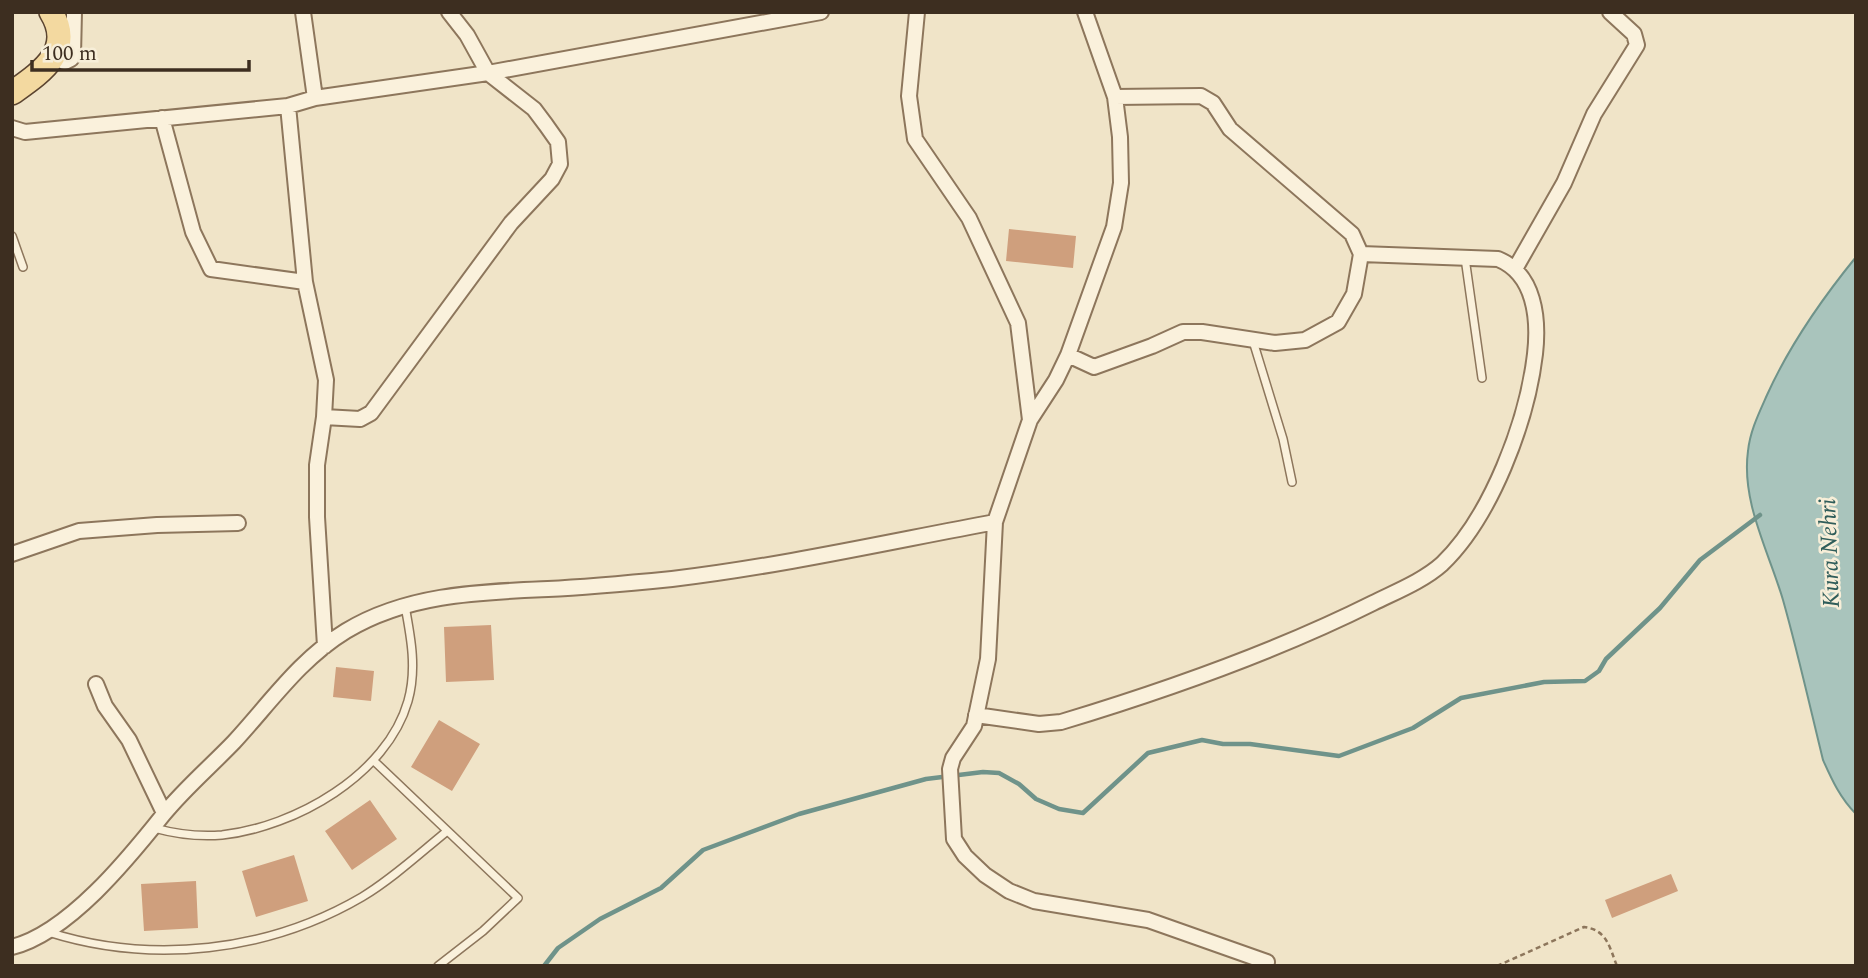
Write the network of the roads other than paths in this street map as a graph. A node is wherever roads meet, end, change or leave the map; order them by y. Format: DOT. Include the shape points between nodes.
graph roads {
  1 [pos="51,12"];
  2 [pos="75,12"];
  3 [pos="303,12"];
  4 [pos="449,12"];
  5 [pos="821,12"];
  6 [pos="916,12"];
  7 [pos="1085,12"];
  8 [pos="1610,12"];
  9 [pos="53,58"];
  10 [pos="488,73"];
  11 [pos="12,93"];
  12 [pos="1115,97"];
  13 [pos="315,98"];
  14 [pos="288,106"];
  15 [pos="162,118"];
  16 [pos="12,128"];
  17 [pos="12,236"];
  18 [pos="1361,254"];
  19 [pos="1465,258"];
  20 [pos="23,267"];
  21 [pos="1515,269"];
  22 [pos="305,282"];
  23 [pos="1253,340"];
  24 [pos="1068,355"];
  25 [pos="1482,378"];
  26 [pos="324,416"];
  27 [pos="1031,420"];
  28 [pos="1292,482"];
  29 [pos="996,522"];
  30 [pos="238,523"];
  31 [pos="12,554"];
  32 [pos="405,606"];
  33 [pos="325,646"];
  34 [pos="96,684"];
  35 [pos="976,715"];
  36 [pos="374,761"];
  37 [pos="164,813"];
  38 [pos="153,828"];
  39 [pos="446,832"];
  40 [pos="48,932"];
  41 [pos="12,947"];
  42 [pos="1268,962"];
  43 [pos="438,966"];
  1 -- 9 [label="main road" via="59,37"];
  2 -- 9 [label="street" via="74,55 65,62"];
  3 -- 13 [label="street"];
  4 -- 10 [label="street"];
  5 -- 10 [label="street"];
  6 -- 27 [label="street" via="909,96 915,139 969,218 1018,323"];
  7 -- 12 [label="street"];
  8 -- 21 [label="street" via="1634,34 1637,45 1594,114 1564,183"];
  9 -- 11 [label="main road"];
  10 -- 13 [label="street"];
  10 -- 26 [label="street" via="534,109 558,142 560,164 371,413 360,419"];
  12 -- 18 [label="street" via="1201,96 1213,103 1230,129 1352,234"];
  12 -- 24 [label="street" via="1121,183 1114,227"];
  13 -- 14 [label="street"];
  14 -- 15 [label="street"];
  14 -- 22 [label="street"];
  15 -- 16 [label="street" via="25,132"];
  15 -- 22 [label="street" via="193,232 211,269"];
  17 -- 20 [label="lane"];
  18 -- 19 [label="street"];
  18 -- 23 [label="street" via="1354,294 1338,322 1305,340"];
  19 -- 21 [label="street" via="1498,259"];
  19 -- 25 [label="lane"];
  21 -- 35 [label="street" via="1533,298 1537,337 1533,372 1490,500 1460,545 1439,566 1311,634 1110,708 1039,724"];
  22 -- 26 [label="street" via="326,380"];
  23 -- 24 [label="street" via="1183,332 1094,367"];
  23 -- 28 [label="lane"];
  24 -- 27 [label="street"];
  26 -- 33 [label="street" via="317,465 317,517"];
  27 -- 29 [label="street"];
  29 -- 32 [label="street" via="729,572 474,592"];
  29 -- 35 [label="street" via="989,659"];
  30 -- 31 [label="street" via="79,531"];
  32 -- 33 [label="street" via="358,625"];
  32 -- 36 [label="lane" via="413,656 411,687 397,728"];
  33 -- 37 [label="street"];
  34 -- 37 [label="street"];
  35 -- 42 [label="street" via="950,769 954,839 985,875 1034,901 1147,920"];
  36 -- 38 [label="lane" via="312,805 254,828 208,836"];
  36 -- 39 [label="lane"];
  37 -- 38 [label="street"];
  38 -- 40 [label="street" via="97,889"];
  39 -- 40 [label="lane" via="363,897 268,937 217,947 145,950"];
  39 -- 43 [label="lane" via="518,898"];
  40 -- 41 [label="street"];
}
